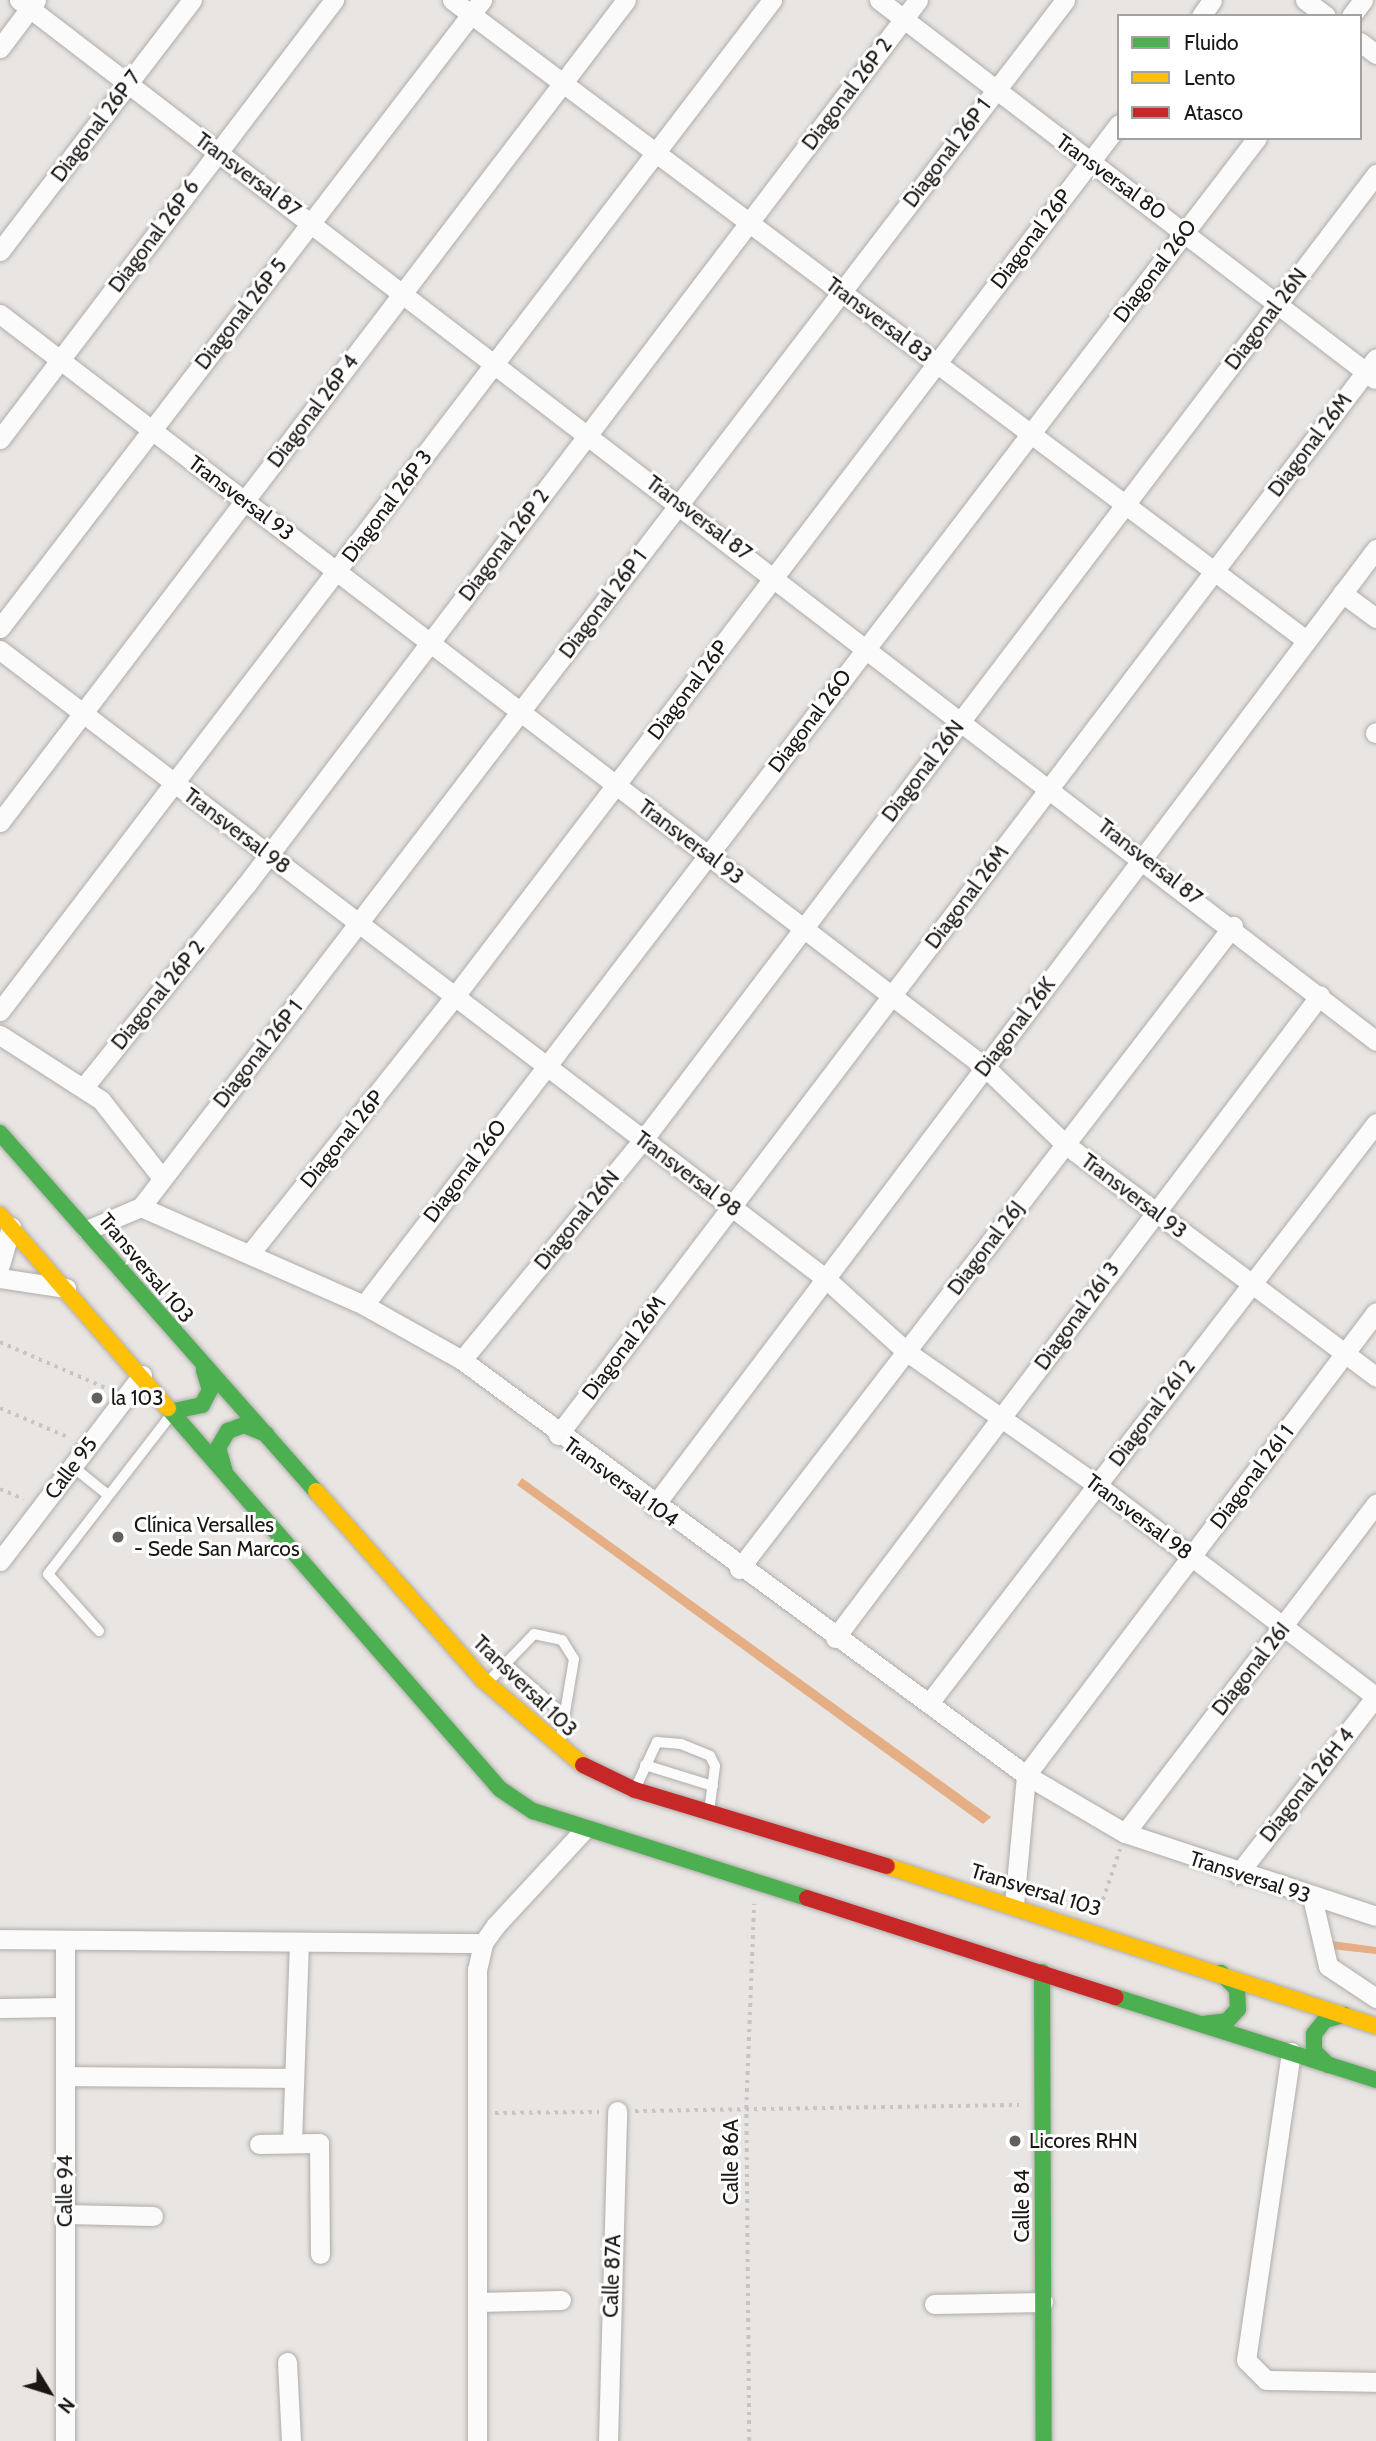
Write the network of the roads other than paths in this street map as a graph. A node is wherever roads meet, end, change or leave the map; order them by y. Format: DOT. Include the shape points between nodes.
graph roads {
  1 [pos="191,0"];
  2 [pos="334,0"];
  3 [pos="452,0"];
  4 [pos="626,0"];
  5 [pos="772,0"];
  6 [pos="879,0"];
  7 [pos="918,0"];
  8 [pos="1065,0"];
  9 [pos="1213,0"];
  10 [pos="1305,0"];
  11 [pos="28,3"];
  12 [pos="476,7"];
  13 [pos="1202,14"];
  14 [pos="1323,14"];
  15 [pos="904,19"];
  16 [pos="0,48"];
  17 [pos="128,83"];
  18 [pos="563,83"];
  19 [pos="996,90"];
  20 [pos="1117,127"];
  21 [pos="1255,140"];
  22 [pos="218,152"];
  23 [pos="656,153"];
  24 [pos="1090,162"];
  25 [pos="1376,174"];
  26 [pos="311,223"];
  27 [pos="749,223"];
  28 [pos="1186,231"];
  29 [pos="0,251"];
  30 [pos="841,292"];
  31 [pos="403,293"];
  32 [pos="1278,305"];
  33 [pos="0,314"];
  34 [pos="61,360"];
  35 [pos="495,363"];
  36 [pos="936,363"];
  37 [pos="1373,370"];
  38 [pos="152,430"];
  39 [pos="588,434"];
  40 [pos="1031,434"];
  41 [pos="0,439"];
  42 [pos="245,500"];
  43 [pos="679,503"];
  44 [pos="1125,505"];
  45 [pos="1376,549"];
  46 [pos="337,571"];
  47 [pos="1215,571"];
  48 [pos="775,576"];
  49 [pos="1342,593"];
  50 [pos="1376,618"];
  51 [pos="0,628"];
  52 [pos="1306,640"];
  53 [pos="430,642"];
  54 [pos="867,647"];
  55 [pos="0,650"];
  56 [pos="520,711"];
  57 [pos="83,713"];
  58 [pos="962,719"];
  59 [pos="175,783"];
  60 [pos="616,785"];
  61 [pos="1051,786"];
  62 [pos="0,822"];
  63 [pos="268,855"];
  64 [pos="708,855"];
  65 [pos="1143,857"];
  66 [pos="358,923"];
  67 [pos="1233,926"];
  68 [pos="804,928"];
  69 [pos="892,995"];
  70 [pos="1320,995"];
  71 [pos="455,996"];
  72 [pos="2,1003"];
  73 [pos="0,1035"];
  74 [pos="1376,1041"];
  75 [pos="546,1066"];
  76 [pos="985,1067"];
  77 [pos="83,1087"];
  78 [pos="1376,1123"];
  79 [pos="0,1133"];
  80 [pos="643,1139"];
  81 [pos="1065,1144"];
  82 [pos="162,1178"];
  83 [pos="732,1207"];
  84 [pos="141,1208"];
  85 [pos="1154,1211"];
  86 [pos="6,1221"];
  87 [pos="87,1230"];
  88 [pos="252,1251"];
  89 [pos="0,1265"];
  90 [pos="0,1278"];
  91 [pos="825,1278"];
  92 [pos="1251,1284"];
  93 [pos="66,1288"];
  94 [pos="363,1305"];
  95 [pos="1376,1312"];
  96 [pos="907,1352"];
  97 [pos="1345,1354"];
  98 [pos="462,1360"];
  99 [pos="204,1370"];
  100 [pos="142,1375"];
  101 [pos="1376,1377"];
  102 [pos="174,1412"];
  103 [pos="1000,1422"];
  104 [pos="267,1435"];
  105 [pos="558,1435"];
  106 [pos="72,1466"];
  107 [pos="225,1472"];
  108 [pos="1097,1485"];
  109 [pos="108,1495"];
  110 [pos="1376,1504"];
  111 [pos="654,1506"];
  112 [pos="1191,1556"];
  113 [pos="0,1561"];
  114 [pos="739,1569"];
  115 [pos="1284,1627"];
  116 [pos="99,1630"];
  117 [pos="835,1638"];
  118 [pos="505,1663"];
  119 [pos="487,1684"];
  120 [pos="1376,1697"];
  121 [pos="929,1703"];
  122 [pos="565,1716"];
  123 [pos="558,1749"];
  124 [pos="645,1765"];
  125 [pos="1026,1775"];
  126 [pos="713,1786"];
  127 [pos="635,1790"];
  128 [pos="709,1812"];
  129 [pos="584,1829"];
  130 [pos="1125,1833"];
  131 [pos="1238,1874"];
  132 [pos="1312,1897"];
  133 [pos="1014,1905"];
  134 [pos="1374,1913"];
  135 [pos="0,1939"];
  136 [pos="65,1940"];
  137 [pos="299,1942"];
  138 [pos="483,1943"];
  139 [pos="1042,1972"];
  140 [pos="1221,1973"];
  141 [pos="1376,1998"];
  142 [pos="65,2007"];
  143 [pos="0,2008"];
  144 [pos="1344,2015"];
  145 [pos="1203,2024"];
  146 [pos="1376,2025"];
  147 [pos="1291,2052"];
  148 [pos="1328,2065"];
  149 [pos="65,2076"];
  150 [pos="294,2078"];
  151 [pos="1376,2080"];
  152 [pos="617,2111"];
  153 [pos="292,2142"];
  154 [pos="259,2144"];
  155 [pos="65,2214"];
  156 [pos="153,2216"];
  157 [pos="320,2254"];
  158 [pos="561,2300"];
  159 [pos="477,2302"];
  160 [pos="1043,2302"];
  161 [pos="934,2304"];
  162 [pos="287,2362"];
  163 [pos="1376,2382"];
  164 [pos="65,2441"];
  165 [pos="291,2441"];
  166 [pos="477,2441"];
  167 [pos="608,2441"];
  168 [pos="1044,2441"];
  1 -- 17 [label="street, Diagonal 26P 7"];
  2 -- 22 [label="street, Diagonal 26P 6"];
  3 -- 12 [label="street, Transversal 83"];
  4 -- 18 [label="street, Diagonal 26P 4"];
  5 -- 23 [label="street, Diagonal 26P 3"];
  6 -- 15 [label="street, Transversal 80"];
  7 -- 15 [label="street, Diagonal 26P 2"];
  8 -- 19 [label="street, Diagonal 26P 1"];
  9 -- 13 [label="street"];
  10 -- 14 [label="street"];
  11 -- 16 [label="street"];
  11 -- 17 [label="street, Transversal 87"];
  12 -- 18 [label="street, Transversal 83"];
  12 -- 26 [label="street, Diagonal 26P 5"];
  15 -- 19 [label="street, Transversal 80"];
  15 -- 27 [label="street, Diagonal 26P 2"];
  17 -- 22 [label="street, Transversal 87"];
  17 -- 29 [label="street, Diagonal 26P 7"];
  18 -- 23 [label="street, Transversal 83"];
  18 -- 31 [label="street, Diagonal 26P 4"];
  19 -- 24 [label="street, Transversal 80"];
  19 -- 30 [label="street, Diagonal 26P 1"];
  20 -- 24 [label="street, Diagonal 26P"];
  21 -- 28 [label="street, Diagonal 26O"];
  22 -- 26 [label="street, Transversal 87"];
  22 -- 34 [label="street, Diagonal 26P 6"];
  23 -- 27 [label="street, Transversal 83"];
  23 -- 35 [label="street, Diagonal 26P 3"];
  24 -- 28 [label="street, Transversal 80"];
  24 -- 36 [label="street, Diagonal 26P"];
  25 -- 32 [label="street, Diagonal 26N"];
  26 -- 31 [label="street, Transversal 87"];
  26 -- 38 [label="street, Diagonal 26P 5"];
  27 -- 30 [label="street, Transversal 83"];
  27 -- 39 [label="street, Diagonal 26P 2"];
  28 -- 32 [label="street, Transversal 80"];
  28 -- 40 [label="street, Diagonal 26O"];
  30 -- 36 [label="street, Transversal 83"];
  30 -- 43 [label="street, Diagonal 26P 1"];
  31 -- 35 [label="street, Transversal 87"];
  31 -- 42 [label="street, Diagonal 26P 4"];
  32 -- 37 [label="street, Transversal 80"];
  32 -- 44 [label="street, Diagonal 26N"];
  33 -- 34 [label="street, Transversal 93"];
  34 -- 38 [label="street, Transversal 93"];
  34 -- 41 [label="street, Diagonal 26P 6"];
  35 -- 39 [label="street, Transversal 87"];
  35 -- 46 [label="street, Diagonal 26P 3"];
  36 -- 40 [label="street, Transversal 83"];
  36 -- 48 [label="street, Diagonal 26P"];
  37 -- 47 [label="street, Diagonal 26M"];
  38 -- 42 [label="street, Transversal 93"];
  38 -- 51 [label="street, Diagonal 26P 5"];
  39 -- 43 [label="street, Transversal 87"];
  39 -- 53 [label="street, Diagonal 26P 2"];
  40 -- 44 [label="street, Transversal 83"];
  40 -- 54 [label="street, Diagonal 26O"];
  42 -- 46 [label="street, Transversal 93"];
  42 -- 57 [label="street, Diagonal 26P 4"];
  43 -- 48 [label="street, Transversal 87"];
  43 -- 56 [label="street, Diagonal 26P 1"];
  44 -- 47 [label="street, Transversal 83"];
  44 -- 58 [label="street, Diagonal 26N"];
  45 -- 49 [label="street, Diagonal 26K"];
  46 -- 53 [label="street, Transversal 93"];
  46 -- 59 [label="street, Diagonal 26P 3"];
  47 -- 52 [label="street, Transversal 83"];
  47 -- 61 [label="street, Diagonal 26M"];
  48 -- 54 [label="street, Transversal 87"];
  48 -- 60 [label="street, Diagonal 26P"];
  49 -- 50 [label="street"];
  49 -- 52 [label="street, Diagonal 26K"];
  52 -- 65 [label="street, Diagonal 26K"];
  53 -- 56 [label="street, Transversal 93"];
  53 -- 63 [label="street, Diagonal 26P 2"];
  54 -- 58 [label="street, Transversal 87"];
  54 -- 64 [label="street, Diagonal 26O"];
  55 -- 57 [label="street, Transversal 98"];
  56 -- 60 [label="street, Transversal 93"];
  56 -- 66 [label="street, Diagonal 26P 1"];
  57 -- 59 [label="street, Transversal 98"];
  57 -- 62 [label="street, Diagonal 26P 4"];
  58 -- 61 [label="street, Transversal 87"];
  58 -- 68 [label="street, Diagonal 26N"];
  59 -- 63 [label="street, Transversal 98"];
  59 -- 72 [label="street, Diagonal 26P 3"];
  60 -- 64 [label="street, Transversal 93"];
  60 -- 71 [label="street, Diagonal 26P"];
  61 -- 65 [label="street, Transversal 87"];
  61 -- 69 [label="street, Diagonal 26M"];
  63 -- 66 [label="street, Transversal 98"];
  63 -- 77 [label="street, Diagonal 26P 2"];
  64 -- 68 [label="street, Transversal 93"];
  64 -- 75 [label="street, Diagonal 26O"];
  65 -- 67 [label="street, Transversal 87"];
  65 -- 76 [label="street, Diagonal 26K"];
  66 -- 71 [label="street, Transversal 98"];
  66 -- 82 [label="street, Diagonal 26P 1"];
  67 -- 70 [label="street, Transversal 87"];
  67 -- 81 [label="street, Diagonal 26J"];
  68 -- 69 [label="street, Transversal 93"];
  68 -- 80 [label="street, Diagonal 26N"];
  69 -- 76 [label="street, Transversal 93"];
  69 -- 83 [label="street, Diagonal 26M"];
  70 -- 74 [label="street, Transversal 87"];
  70 -- 85 [label="street, Diagonal 26I 3"];
  71 -- 75 [label="street, Transversal 98"];
  71 -- 88 [label="street, Diagonal 26P"];
  73 -- 77 [label="street"];
  75 -- 80 [label="street, Transversal 98"];
  75 -- 94 [label="street, Diagonal 26O"];
  76 -- 81 [label="street, Transversal 93"];
  76 -- 91 [label="street, Diagonal 26K"];
  77 -- 82 [label="street" via="128,1128"];
  78 -- 92 [label="street, Diagonal 26I 2"];
  79 -- 87 [label="street, Transversal 103"];
  80 -- 83 [label="street, Transversal 98"];
  80 -- 98 [label="street, Diagonal 26N"];
  81 -- 85 [label="street, Transversal 93"];
  81 -- 96 [label="street, Diagonal 26J"];
  82 -- 84 [label="street, Diagonal 26P 1"];
  83 -- 91 [label="street, Transversal 98"];
  83 -- 105 [label="street, Diagonal 26M"];
  84 -- 87 [label="street"];
  84 -- 88 [label="street, Transversal 104"];
  85 -- 92 [label="street, Transversal 93"];
  85 -- 103 [label="street, Diagonal 26I 3"];
  86 -- 89 [label="street"];
  86 -- 93 [label="street"];
  87 -- 99 [label="street, Transversal 103"];
  88 -- 94 [label="street, Transversal 104"];
  90 -- 93 [label="street"];
  91 -- 96 [label="street, Transversal 98"];
  91 -- 111 [label="street, Diagonal 26K"];
  92 -- 97 [label="street, Transversal 93"];
  92 -- 108 [label="street, Diagonal 26I 2"];
  93 -- 100 [label="street"];
  94 -- 98 [label="street, Transversal 104"];
  95 -- 97 [label="street, Diagonal 26I 1"];
  96 -- 103 [label="street, Transversal 98"];
  96 -- 114 [label="street, Diagonal 26J"];
  97 -- 101 [label="street, Transversal 93"];
  97 -- 112 [label="street, Diagonal 26I 1"];
  98 -- 105 [label="street, Transversal 104"];
  99 -- 102 [label="street" via="210,1390 202,1405 188,1413"];
  99 -- 104 [label="street, Transversal 103"];
  100 -- 102 [label="street"];
  100 -- 106 [label="street, Calle 95"];
  102 -- 107 [label="street"];
  102 -- 109 [label="lane"];
  103 -- 108 [label="street, Transversal 98"];
  103 -- 117 [label="street, Diagonal 26I 3"];
  104 -- 107 [label="street" via="244,1425 228,1431 218,1448"];
  104 -- 119 [label="street, Transversal 103"];
  105 -- 111 [label="street, Transversal 104"];
  106 -- 109 [label="lane"];
  106 -- 113 [label="street, Calle 95"];
  107 -- 129 [label="street" via="500,1789 533,1811"];
  108 -- 112 [label="street, Transversal 98"];
  108 -- 121 [label="street, Diagonal 26I 2"];
  109 -- 116 [label="lane" via="48,1574"];
  110 -- 115 [label="street, Diagonal 26I"];
  111 -- 114 [label="street, Transversal 104"];
  112 -- 115 [label="street, Transversal 98"];
  112 -- 125 [label="street, Diagonal 26I 1"];
  114 -- 117 [label="street, Transversal 104"];
  115 -- 120 [label="street, Transversal 98"];
  115 -- 130 [label="street, Diagonal 26I"];
  117 -- 121 [label="street, Transversal 104"];
  118 -- 119 [label="lane"];
  118 -- 122 [label="lane"];
  118 -- 122 [label="lane" via="534,1634 562,1640 574,1659"];
  119 -- 123 [label="street, Transversal 103"];
  120 -- 131 [label="street, Diagonal 26H 4"];
  121 -- 125 [label="street, Transversal 104"];
  122 -- 123 [label="lane"];
  123 -- 127 [label="street, Transversal 103"];
  124 -- 126 [label="lane"];
  124 -- 126 [label="lane" via="657,1742 681,1744 709,1756"];
  124 -- 127 [label="lane"];
  125 -- 130 [label="street, Transversal 104"];
  125 -- 133 [label="street"];
  126 -- 128 [label="lane"];
  127 -- 128 [label="street, Transversal 103"];
  128 -- 133 [label="street, Transversal 103"];
  129 -- 138 [label="street"];
  129 -- 139 [label="street"];
  130 -- 131 [label="street, Transversal 93"];
  131 -- 132 [label="street, Transversal 93"];
  132 -- 134 [label="street, Transversal 93"];
  132 -- 141 [label="street" via="1328,1966"];
  133 -- 140 [label="street, Transversal 103"];
  135 -- 136 [label="street"];
  136 -- 137 [label="street"];
  136 -- 142 [label="street, Calle 94"];
  137 -- 138 [label="street"];
  137 -- 150 [label="street"];
  138 -- 159 [label="street"];
  139 -- 145 [label="street"];
  139 -- 160 [label="street, Calle 84"];
  140 -- 144 [label="street, Transversal 103"];
  140 -- 145 [label="street" via="1237,1989 1238,2009 1227,2021"];
  142 -- 143 [label="street"];
  142 -- 149 [label="street, Calle 94"];
  144 -- 146 [label="street, Transversal 103"];
  144 -- 148 [label="street" via="1325,2020 1314,2034 1314,2051"];
  145 -- 147 [label="street"];
  147 -- 148 [label="street"];
  147 -- 163 [label="street" via="1246,2360 1266,2380"];
  148 -- 151 [label="street"];
  149 -- 150 [label="street"];
  149 -- 155 [label="street, Calle 94"];
  150 -- 153 [label="street"];
  152 -- 167 [label="street, Calle 87A"];
  153 -- 154 [label="street"];
  153 -- 157 [label="street" via="319,2143"];
  155 -- 156 [label="street"];
  155 -- 164 [label="street, Calle 94"];
  158 -- 159 [label="street"];
  159 -- 166 [label="street"];
  160 -- 161 [label="street"];
  160 -- 168 [label="street, Calle 84"];
  162 -- 165 [label="street"];
}
